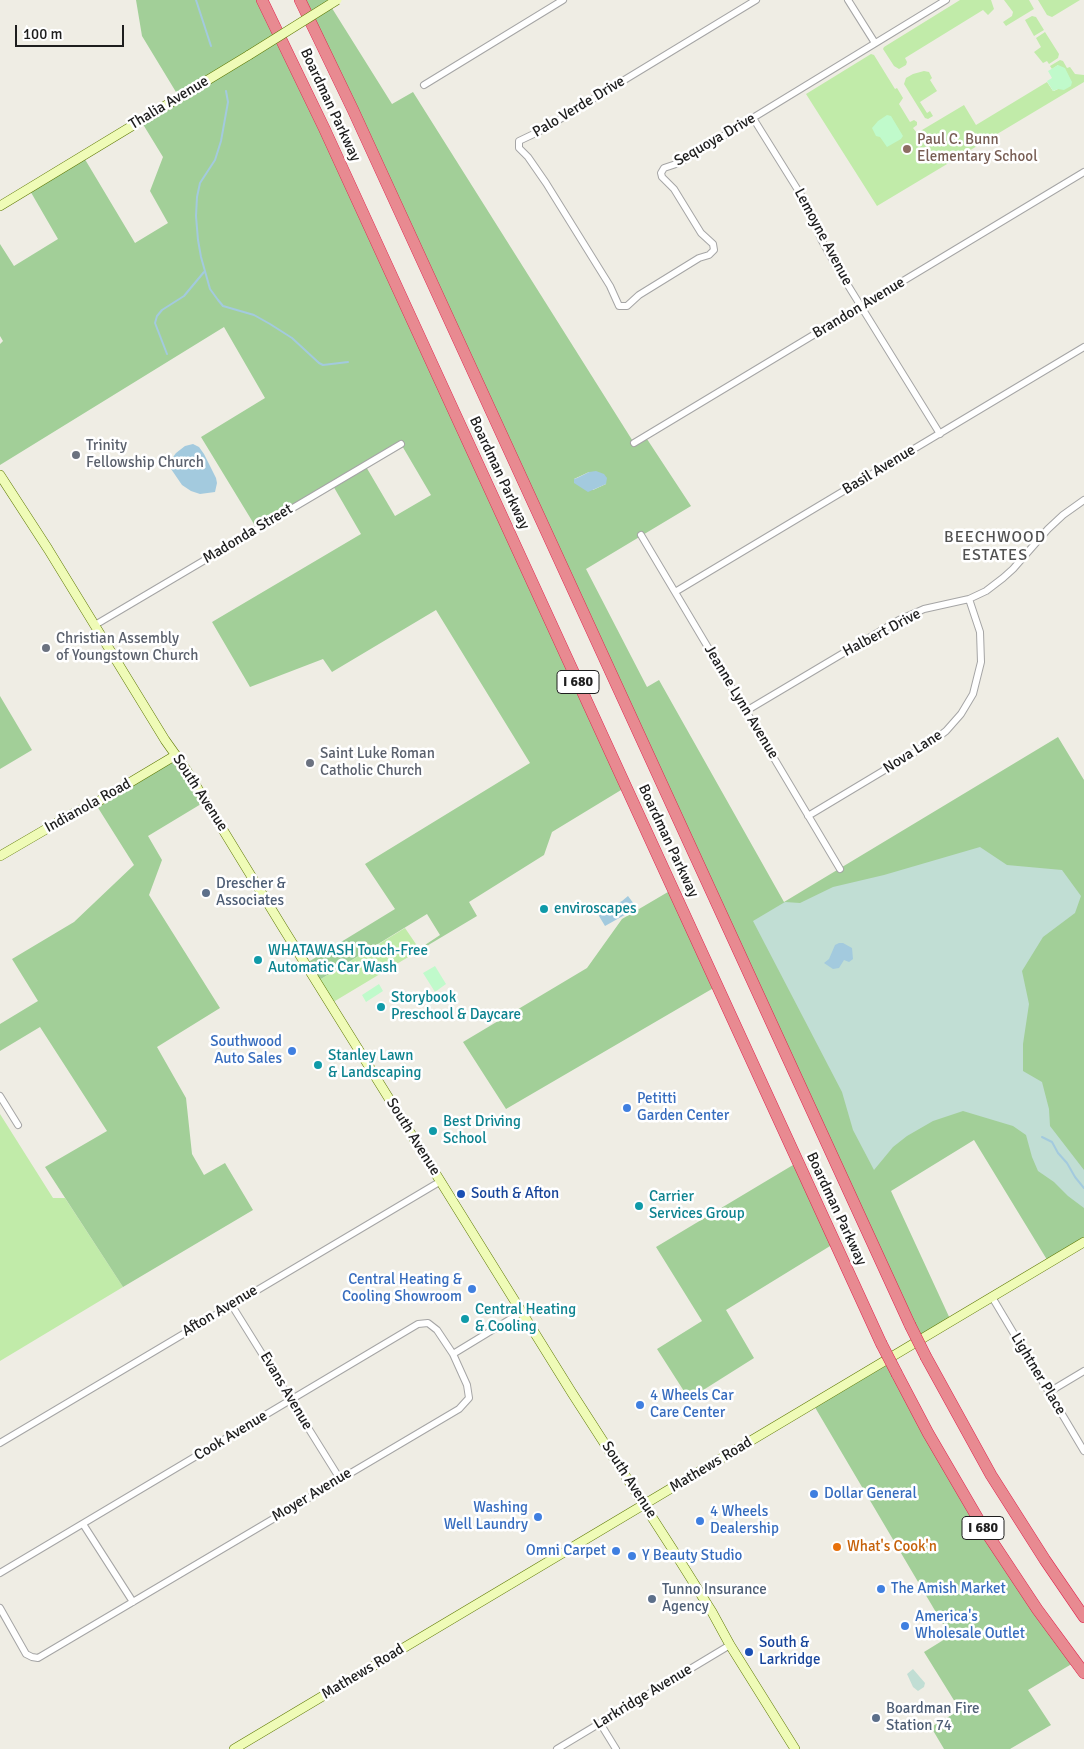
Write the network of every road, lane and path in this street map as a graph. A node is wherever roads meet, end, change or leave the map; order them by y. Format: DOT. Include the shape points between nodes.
graph roads {
  1 [pos="262,0"];
  2 [pos="300,0"];
  3 [pos="338,0"];
  4 [pos="563,0"];
  5 [pos="756,0"];
  6 [pos="848,0"];
  7 [pos="946,0"];
  8 [pos="875,43"];
  9 [pos="424,85"];
  10 [pos="753,118"];
  11 [pos="1084,172"];
  12 [pos="0,206"];
  13 [pos="861,306"];
  14 [pos="622,307"];
  15 [pos="1084,347"];
  16 [pos="940,434"];
  17 [pos="634,443"];
  18 [pos="401,444"];
  19 [pos="0,475"];
  20 [pos="1084,500"];
  21 [pos="641,535"];
  22 [pos="675,592"];
  23 [pos="969,599"];
  24 [pos="95,625"];
  25 [pos="746,711"];
  26 [pos="176,755"];
  27 [pos="808,816"];
  28 [pos="0,856"];
  29 [pos="840,869"];
  30 [pos="0,1096"];
  31 [pos="18,1125"];
  32 [pos="441,1181"];
  33 [pos="1084,1242"];
  34 [pos="992,1297"];
  35 [pos="232,1304"];
  36 [pos="522,1312"];
  37 [pos="453,1354"];
  38 [pos="1084,1371"];
  39 [pos="1049,1392"];
  40 [pos="291,1400"];
  41 [pos="0,1443"];
  42 [pos="1084,1451"];
  43 [pos="340,1479"];
  44 [pos="644,1505"];
  45 [pos="83,1524"];
  46 [pos="0,1573"];
  47 [pos="133,1602"];
  48 [pos="0,1608"];
  49 [pos="1084,1617"];
  50 [pos="730,1645"];
  51 [pos="1084,1674"];
  52 [pos="600,1723"];
  53 [pos="234,1749"];
  54 [pos="557,1749"];
  55 [pos="616,1749"];
  56 [pos="795,1749"];
  1 -- 51 [label="highway, Boardman Parkway / I 680, bridge" via="324,128 897,1374 984,1529"];
  2 -- 49 [label="highway, Boardman Parkway / I 680, bridge" via="910,1325 991,1475"];
  3 -- 12 [label="street, Thalia Avenue, bridge"];
  4 -- 9 [label="street"];
  5 -- 14 [label="street, Palo Verde Drive" via="519,141 519,148 546,183"];
  6 -- 8 [label="street"];
  7 -- 8 [label="street, Sequoya Drive"];
  8 -- 10 [label="street, Sequoya Drive"];
  10 -- 13 [label="street, Lemoyne Avenue" via="806,204 821,239"];
  10 -- 14 [label="street, Sequoya Drive" via="663,170 662,177 674,189 714,250"];
  11 -- 13 [label="street, Brandon Avenue"];
  13 -- 16 [label="street, Lemoyne Avenue"];
  13 -- 17 [label="street, Brandon Avenue"];
  15 -- 16 [label="street, Basil Avenue"];
  16 -- 22 [label="street, Basil Avenue"];
  18 -- 24 [label="street, Madonda Street"];
  19 -- 24 [label="street, South Avenue"];
  20 -- 23 [label="street, Halbert Drive" via="1048,529 1003,578"];
  21 -- 22 [label="street, Jeanne Lynn Avenue"];
  22 -- 25 [label="street, Jeanne Lynn Avenue"];
  23 -- 25 [label="street, Halbert Drive" via="899,620"];
  23 -- 27 [label="street, Nova Lane" via="980,632 981,662 972,694 961,714 932,741"];
  24 -- 26 [label="street, South Avenue"];
  25 -- 27 [label="street, Jeanne Lynn Avenue"];
  26 -- 28 [label="street, Indianola Road"];
  26 -- 32 [label="street, South Avenue"];
  27 -- 29 [label="street, Jeanne Lynn Avenue"];
  30 -- 31 [label="street"];
  32 -- 35 [label="street, Afton Avenue"];
  32 -- 36 [label="street, South Avenue"];
  33 -- 34 [label="street, Mathews Road"];
  34 -- 39 [label="street, Lightner Place"];
  34 -- 44 [label="street, Mathews Road"];
  35 -- 40 [label="street, Evans Avenue"];
  35 -- 41 [label="street, Afton Avenue"];
  36 -- 37 [label="street"];
  36 -- 44 [label="street, South Avenue"];
  37 -- 40 [label="street, Cook Avenue" via="437,1330 425,1323 418,1324"];
  37 -- 43 [label="street, Moyer Avenue" via="467,1385 469,1398 465,1404"];
  38 -- 39 [label="street"];
  39 -- 42 [label="street, Lightner Place"];
  40 -- 43 [label="street, Evans Avenue"];
  40 -- 45 [label="street, Cook Avenue"];
  43 -- 47 [label="street, Moyer Avenue"];
  44 -- 50 [label="street, South Avenue"];
  44 -- 53 [label="street, Mathews Road"];
  45 -- 46 [label="street, Cook Avenue"];
  45 -- 47 [label="street"];
  47 -- 48 [label="street, Moyer Avenue" via="38,1658 26,1654"];
  50 -- 52 [label="street, Larkridge Avenue"];
  50 -- 56 [label="street, South Avenue"];
  52 -- 54 [label="street, Larkridge Avenue"];
  52 -- 55 [label="street"];
}
